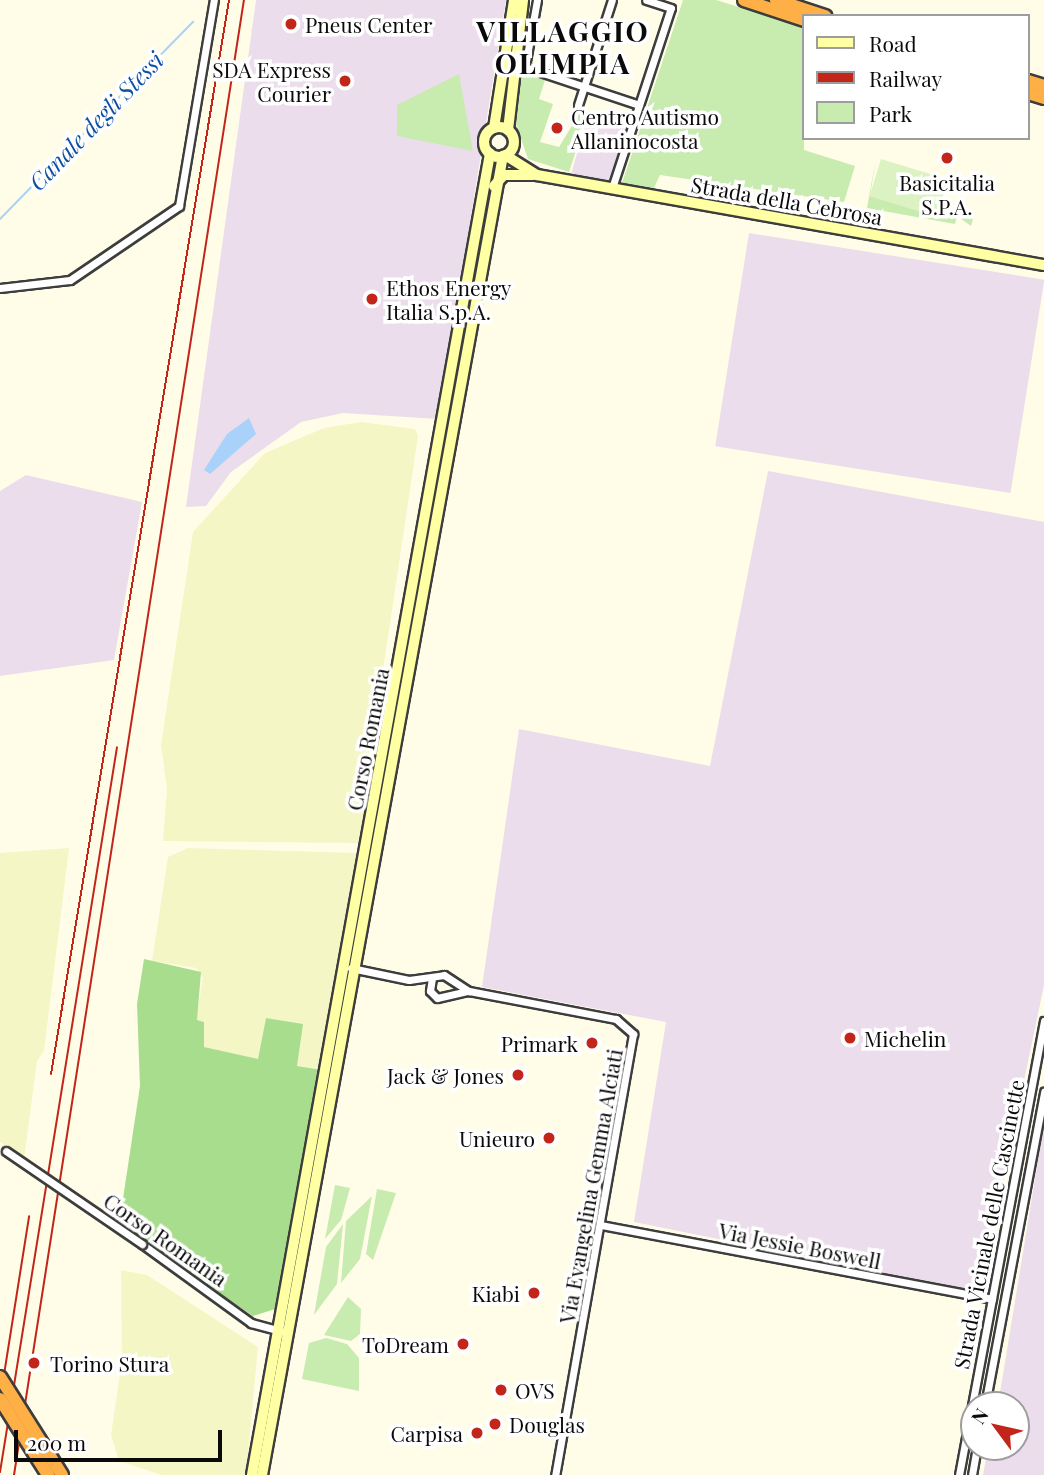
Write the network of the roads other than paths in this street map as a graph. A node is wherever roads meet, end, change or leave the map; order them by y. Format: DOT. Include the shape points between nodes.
graph roads {
  1 [pos="214,0"];
  2 [pos="514,0"];
  3 [pos="523,0"];
  4 [pos="537,0"];
  5 [pos="612,0"];
  6 [pos="646,0"];
  7 [pos="744,0"];
  8 [pos="776,0"];
  9 [pos="819,14"];
  10 [pos="802,19"];
  11 [pos="583,87"];
  12 [pos="639,104"];
  13 [pos="578,105"];
  14 [pos="494,128"];
  15 [pos="508,130"];
  16 [pos="514,143"];
  17 [pos="490,153"];
  18 [pos="504,155"];
  19 [pos="526,168"];
  20 [pos="537,174"];
  21 [pos="494,186"];
  22 [pos="612,188"];
  23 [pos="1044,265"];
  24 [pos="0,288"];
  25 [pos="349,968"];
  26 [pos="432,978"];
  27 [pos="409,980"];
  28 [pos="452,981"];
  29 [pos="430,991"];
  30 [pos="469,991"];
  31 [pos="450,994"];
  32 [pos="1044,1021"];
  33 [pos="1044,1092"];
  34 [pos="3,1149"];
  35 [pos="601,1225"];
  36 [pos="992,1299"];
  37 [pos="283,1332"];
  38 [pos="978,1372"];
  39 [pos="991,1374"];
  40 [pos="0,1377"];
  41 [pos="988,1391"];
  42 [pos="0,1399"];
  43 [pos="48,1475"];
  44 [pos="62,1475"];
  45 [pos="252,1475"];
  46 [pos="262,1475"];
  47 [pos="555,1475"];
  48 [pos="959,1475"];
  1 -- 24 [label="street" via="179,206 70,280"];
  2 -- 14 [label="main road"];
  3 -- 15 [label="main road"];
  4 -- 11 [label="street" via="525,67"];
  5 -- 11 [label="street"];
  6 -- 12 [label="street" via="671,8"];
  7 -- 10 [label="highway"];
  8 -- 9 [label="highway"];
  11 -- 12 [label="street"];
  11 -- 13 [label="street"];
  12 -- 22 [label="street"];
  14 -- 15 [label="main road"];
  14 -- 17 [label="main road" via="484,140"];
  15 -- 16 [label="main road"];
  16 -- 18 [label="main road"];
  16 -- 19 [label="main road"];
  17 -- 18 [label="main road"];
  17 -- 25 [label="main road, Corso Romania"];
  18 -- 19 [label="main road, Strada della Cebrosa"];
  18 -- 21 [label="main road, Corso Romania"];
  19 -- 20 [label="main road, Strada della Cebrosa"];
  20 -- 21 [label="main road" via="504,175"];
  20 -- 22 [label="main road, Strada della Cebrosa"];
  21 -- 25 [label="main road, Corso Romania"];
  22 -- 23 [label="main road, Strada della Cebrosa"];
  25 -- 27 [label="street"];
  25 -- 37 [label="main road, Corso Romania"];
  26 -- 27 [label="street"];
  26 -- 28 [label="street" via="441,974"];
  26 -- 29 [label="street"];
  27 -- 29 [label="street"];
  28 -- 30 [label="street, Via Evangelina Gemma Alciati"];
  28 -- 31 [label="street"];
  29 -- 31 [label="street" via="437,998"];
  30 -- 31 [label="street, Via Evangelina Gemma Alciati"];
  30 -- 35 [label="street, Via Evangelina Gemma Alciati" via="616,1019 631,1030 635,1045"];
  32 -- 36 [label="street, Strada Vicinale delle Cascinette"];
  33 -- 39 [label="street, Strada Vicinale delle Cascinette"];
  34 -- 37 [label="street, Corso Romania, bridge" via="251,1323"];
  35 -- 36 [label="street, Via Jessie Boswell"];
  35 -- 47 [label="street, Via Evangelina Gemma Alciati"];
  36 -- 38 [label="street, Strada Vicinale delle Cascinette"];
  37 -- 45 [label="main road, Corso Romania"];
  37 -- 46 [label="main road, Corso Romania"];
  38 -- 39 [label="street"];
  38 -- 48 [label="street, Strada Vicinale delle Cascinette"];
  39 -- 41 [label="street, Strada Vicinale delle Cascinette"];
  40 -- 44 [label="highway, bridge"];
  42 -- 43 [label="highway, bridge"];
}
